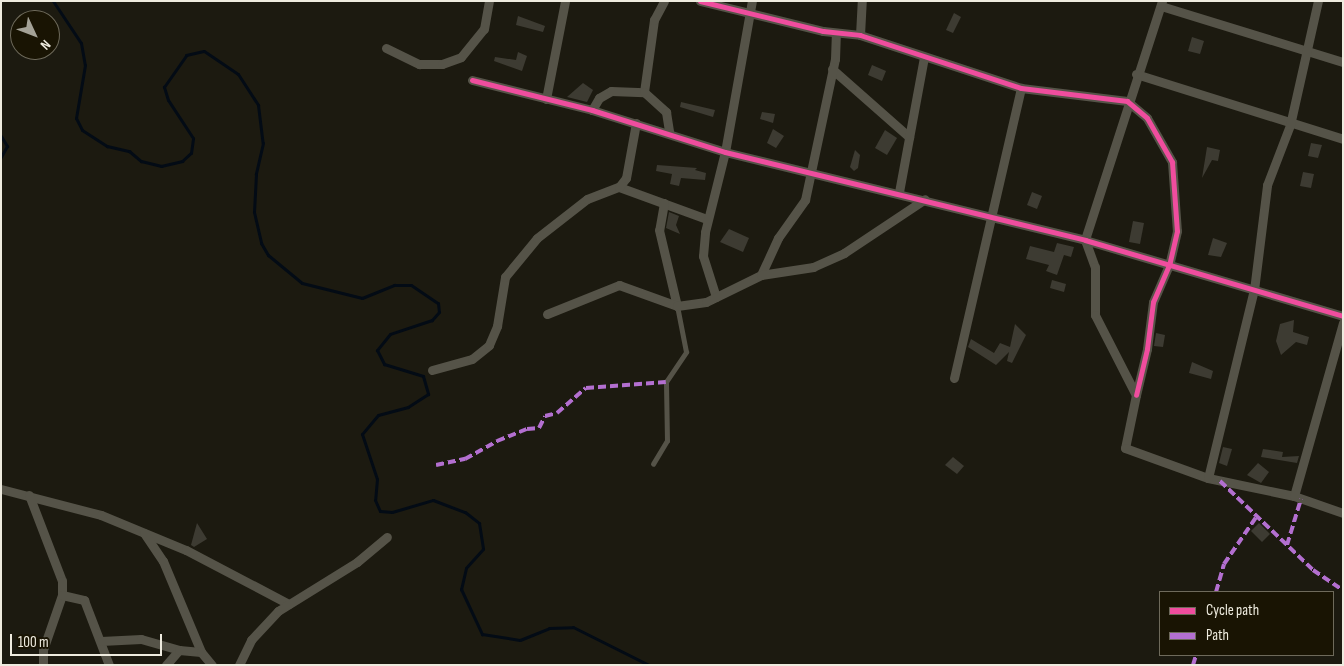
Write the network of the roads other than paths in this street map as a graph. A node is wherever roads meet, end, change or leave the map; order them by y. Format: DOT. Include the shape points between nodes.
graph roads {
  1 [pos="489,1"];
  2 [pos="564,1"];
  3 [pos="700,1"];
  4 [pos="752,1"];
  5 [pos="862,1"];
  6 [pos="1318,1"];
  7 [pos="662,2"];
  8 [pos="1162,4"];
  9 [pos="749,14"];
  10 [pos="836,33"];
  11 [pos="860,35"];
  12 [pos="386,48"];
  13 [pos="1307,53"];
  14 [pos="924,57"];
  15 [pos="1343,62"];
  16 [pos="832,69"];
  17 [pos="1136,74"];
  18 [pos="472,80"];
  19 [pos="1021,88"];
  20 [pos="644,92"];
  21 [pos="546,99"];
  22 [pos="1128,101"];
  23 [pos="592,110"];
  24 [pos="636,123"];
  25 [pos="1290,125"];
  26 [pos="669,132"];
  27 [pos="909,137"];
  28 [pos="1343,139"];
  29 [pos="725,152"];
  30 [pos="810,174"];
  31 [pos="619,187"];
  32 [pos="899,192"];
  33 [pos="926,199"];
  34 [pos="664,203"];
  35 [pos="991,218"];
  36 [pos="707,219"];
  37 [pos="1085,240"];
  38 [pos="1169,265"];
  39 [pos="761,275"];
  40 [pos="1254,290"];
  41 [pos="716,297"];
  42 [pos="677,306"];
  43 [pos="547,314"];
  44 [pos="1343,316"];
  45 [pos="1343,323"];
  46 [pos="432,370"];
  47 [pos="954,378"];
  48 [pos="1136,395"];
  49 [pos="653,464"];
  50 [pos="1208,478"];
  51 [pos="1,489"];
  52 [pos="29,495"];
  53 [pos="1294,496"];
  54 [pos="1343,513"];
  55 [pos="144,533"];
  56 [pos="387,537"];
  57 [pos="62,595"];
  58 [pos="289,604"];
  59 [pos="101,642"];
  60 [pos="179,650"];
  61 [pos="201,652"];
  62 [pos="43,665"];
  63 [pos="109,665"];
  64 [pos="166,665"];
  65 [pos="212,665"];
  66 [pos="239,665"];
  1 -- 12 [label="street" via="484,29 460,57 442,64 419,64"];
  2 -- 21 [label="street"];
  3 -- 9 [label="street"];
  4 -- 9 [label="street"];
  5 -- 11 [label="street"];
  6 -- 13 [label="street"];
  7 -- 20 [label="street" via="654,20"];
  8 -- 13 [label="street"];
  8 -- 17 [label="street"];
  9 -- 10 [label="street"];
  9 -- 29 [label="street"];
  10 -- 11 [label="street"];
  10 -- 16 [label="street"];
  11 -- 14 [label="street"];
  13 -- 15 [label="street"];
  13 -- 25 [label="street"];
  14 -- 19 [label="street"];
  14 -- 27 [label="street"];
  16 -- 27 [label="street"];
  16 -- 30 [label="street"];
  17 -- 22 [label="street"];
  17 -- 25 [label="street"];
  18 -- 21 [label="street"];
  19 -- 22 [label="street"];
  19 -- 35 [label="street"];
  20 -- 23 [label="street" via="611,91 600,98"];
  20 -- 26 [label="street" via="666,112"];
  21 -- 23 [label="street"];
  22 -- 37 [label="street"];
  22 -- 38 [label="street" via="1158,132 1172,162 1176,231"];
  23 -- 24 [label="street"];
  24 -- 26 [label="street"];
  24 -- 31 [label="street" via="626,178"];
  25 -- 28 [label="street"];
  25 -- 40 [label="street" via="1268,185"];
  26 -- 29 [label="street"];
  27 -- 32 [label="street"];
  29 -- 30 [label="street"];
  29 -- 36 [label="street"];
  30 -- 32 [label="street"];
  30 -- 39 [label="street" via="805,200 778,238"];
  31 -- 34 [label="street"];
  31 -- 46 [label="street" via="587,199 537,238 506,277 497,326 488,344 472,359"];
  32 -- 33 [label="street"];
  33 -- 35 [label="street"];
  33 -- 39 [label="street" via="836,257 813,267"];
  34 -- 36 [label="street"];
  34 -- 42 [label="street" via="659,230"];
  35 -- 37 [label="street"];
  35 -- 47 [label="street"];
  36 -- 41 [label="street" via="703,256"];
  37 -- 38 [label="street"];
  37 -- 48 [label="street" via="1095,267 1095,315"];
  38 -- 40 [label="street"];
  38 -- 48 [label="street" via="1153,302 1147,349"];
  39 -- 41 [label="street"];
  40 -- 44 [label="street"];
  40 -- 50 [label="street"];
  41 -- 42 [label="street"];
  42 -- 43 [label="street" via="620,285"];
  42 -- 49 [label="lane" via="686,352 666,382 667,441"];
  45 -- 53 [label="street"];
  48 -- 50 [label="street" via="1125,448"];
  50 -- 53 [label="street"];
  51 -- 52 [label="street"];
  52 -- 55 [label="street" via="101,515"];
  52 -- 57 [label="street" via="62,581"];
  53 -- 54 [label="street"];
  55 -- 58 [label="street"];
  55 -- 61 [label="street" via="163,561"];
  56 -- 58 [label="street" via="357,562"];
  57 -- 59 [label="street" via="84,600"];
  57 -- 62 [label="street" via="42,650"];
  58 -- 66 [label="street" via="251,640"];
  59 -- 60 [label="street" via="142,639"];
  59 -- 63 [label="street"];
  60 -- 61 [label="street"];
  60 -- 64 [label="street"];
  61 -- 65 [label="street"];
}
